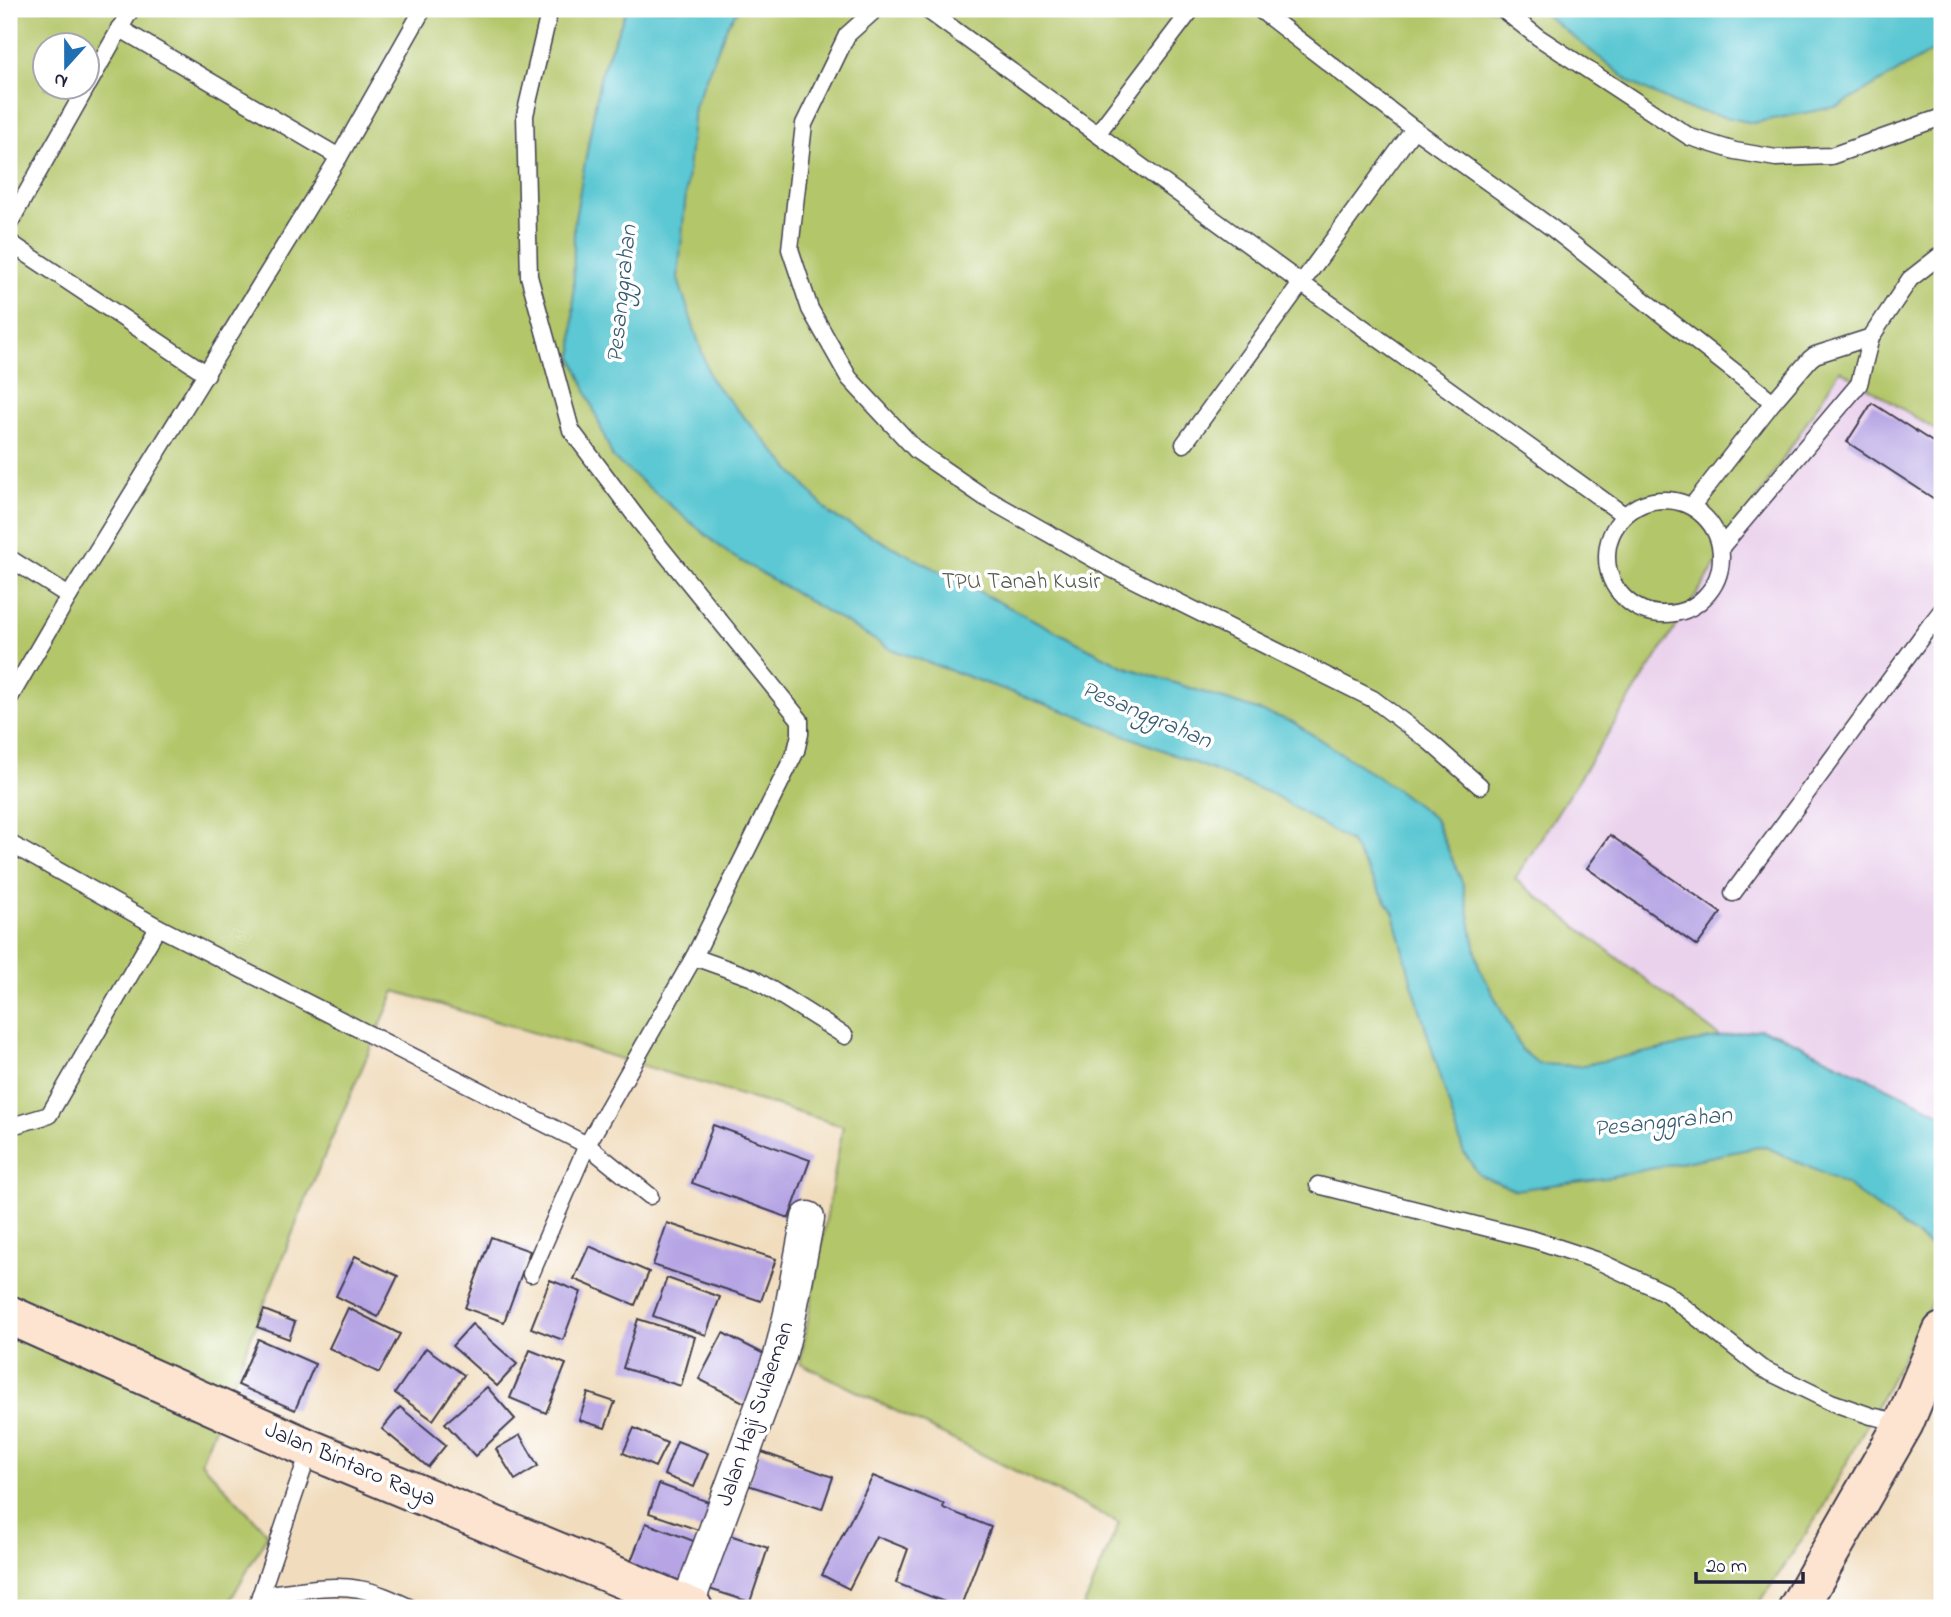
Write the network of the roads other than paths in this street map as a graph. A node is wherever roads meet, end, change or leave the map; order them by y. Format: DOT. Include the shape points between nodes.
graph roads {
  1 [pos="131,9"];
  2 [pos="423,9"];
  3 [pos="550,9"];
  4 [pos="876,9"];
  5 [pos="926,9"];
  6 [pos="1192,9"];
  7 [pos="1259,9"];
  8 [pos="1502,9"];
  9 [pos="119,28"];
  10 [pos="102,59"];
  11 [pos="78,102"];
  12 [pos="1942,117"];
  13 [pos="1414,129"];
  14 [pos="1097,134"];
  15 [pos="339,156"];
  16 [pos="9,224"];
  17 [pos="9,242"];
  18 [pos="1942,254"];
  19 [pos="1301,284"];
  20 [pos="1871,337"];
  21 [pos="207,373"];
  22 [pos="1773,402"];
  23 [pos="1184,444"];
  24 [pos="1692,506"];
  25 [pos="1623,515"];
  26 [pos="1721,546"];
  27 [pos="9,558"];
  28 [pos="69,596"];
  29 [pos="1942,610"];
  30 [pos="1937,628"];
  31 [pos="9,699"];
  32 [pos="1480,786"];
  33 [pos="9,843"];
  34 [pos="1733,893"];
  35 [pos="158,927"];
  36 [pos="694,957"];
  37 [pos="845,1036"];
  38 [pos="9,1121"];
  39 [pos="587,1145"];
  40 [pos="1318,1185"];
  41 [pos="650,1196"];
  42 [pos="808,1218"];
  43 [pos="531,1274"];
  44 [pos="9,1315"];
  45 [pos="1942,1332"];
  46 [pos="1904,1423"];
  47 [pos="310,1449"];
  48 [pos="258,1602"];
  49 [pos="690,1607"];
  50 [pos="411,1608"];
  51 [pos="1798,1608"];
  1 -- 9 [label="lane"];
  2 -- 15 [label="lane"];
  3 -- 36 [label="lane" via="525,115 529,276 571,430 800,720 796,751"];
  4 -- 32 [label="lane" via="846,35 804,124 790,249 810,309 849,378 917,451 984,497 1108,567 1373,699"];
  5 -- 14 [label="lane"];
  6 -- 14 [label="lane"];
  7 -- 13 [label="lane"];
  8 -- 12 [label="lane" via="1690,136 1735,151 1776,158 1831,156"];
  9 -- 10 [label="lane"];
  9 -- 15 [label="lane"];
  11 -- 16 [label="lane"];
  13 -- 19 [label="lane"];
  13 -- 22 [label="lane" via="1552,228"];
  14 -- 19 [label="lane"];
  15 -- 21 [label="lane"];
  17 -- 21 [label="lane"];
  18 -- 20 [label="lane" via="1910,279"];
  19 -- 23 [label="lane"];
  19 -- 25 [label="lane"];
  20 -- 22 [label="lane" via="1815,355"];
  20 -- 26 [label="lane" via="1859,384"];
  21 -- 28 [label="lane"];
  22 -- 24 [label="lane"];
  24 -- 25 [label="lane" via="1656,500"];
  24 -- 26 [label="lane" via="1711,523"];
  25 -- 26 [label="lane" via="1608,540 1607,569 1620,596 1653,614 1690,610 1717,583"];
  27 -- 28 [label="lane"];
  28 -- 31 [label="lane"];
  29 -- 30 [label="lane"];
  30 -- 34 [label="lane"];
  33 -- 35 [label="lane"];
  35 -- 38 [label="lane" via="49,1115 15,1125"];
  35 -- 39 [label="lane"];
  36 -- 37 [label="lane" via="753,978"];
  36 -- 39 [label="lane"];
  39 -- 41 [label="lane"];
  39 -- 43 [label="lane"];
  40 -- 46 [label="lane" via="1597,1260 1666,1293 1761,1368 1831,1402"];
  42 -- 49 [label="street, Jalan Haji Sulaeman" via="780,1356"];
  44 -- 47 [label="main road, Jalan Bintaro Raya"];
  45 -- 46 [label="main road"];
  46 -- 51 [label="main road"];
  47 -- 48 [label="lane"];
  47 -- 49 [label="main road, Jalan Bintaro Raya"];
  48 -- 50 [label="lane" via="340,1587 359,1588"];
}
